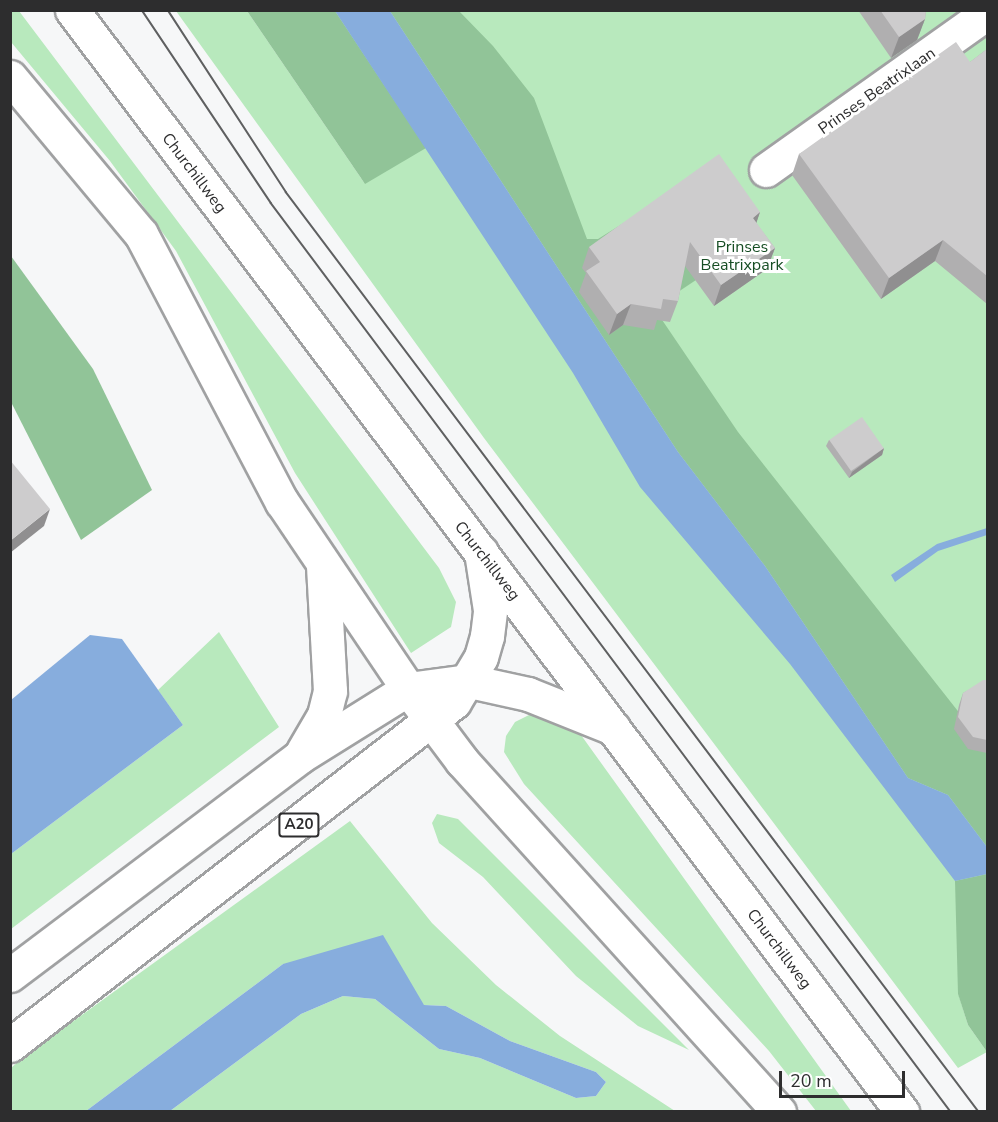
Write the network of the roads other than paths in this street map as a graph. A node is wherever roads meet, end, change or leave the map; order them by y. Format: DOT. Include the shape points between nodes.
graph roads {
  1 [pos="72,10"];
  2 [pos="987,12"];
  3 [pos="10,77"];
  4 [pos="766,170"];
  5 [pos="481,552"];
  6 [pos="323,567"];
  7 [pos="469,681"];
  8 [pos="408,689"];
  9 [pos="434,723"];
  10 [pos="612,728"];
  11 [pos="298,757"];
  12 [pos="10,975"];
  13 [pos="10,1045"];
  14 [pos="779,1112"];
  15 [pos="902,1112"];
  1 -- 5 [label="main road, Churchillweg"];
  2 -- 4 [label="main road, Prinses Beatrixlaan"];
  3 -- 6 [label="main road" via="141,234 282,502"];
  5 -- 7 [label="main road" via="490,610 481,657"];
  5 -- 10 [label="main road, Churchillweg"];
  6 -- 8 [label="main road"];
  6 -- 11 [label="main road" via="330,691 314,736"];
  7 -- 8 [label="main road"];
  7 -- 9 [label="main road"];
  7 -- 10 [label="main road" via="528,694"];
  8 -- 9 [label="main road"];
  8 -- 11 [label="main road"];
  9 -- 13 [label="main road, A20"];
  9 -- 14 [label="main road" via="462,761"];
  10 -- 15 [label="main road, Churchillweg"];
  11 -- 12 [label="main road"];
}
